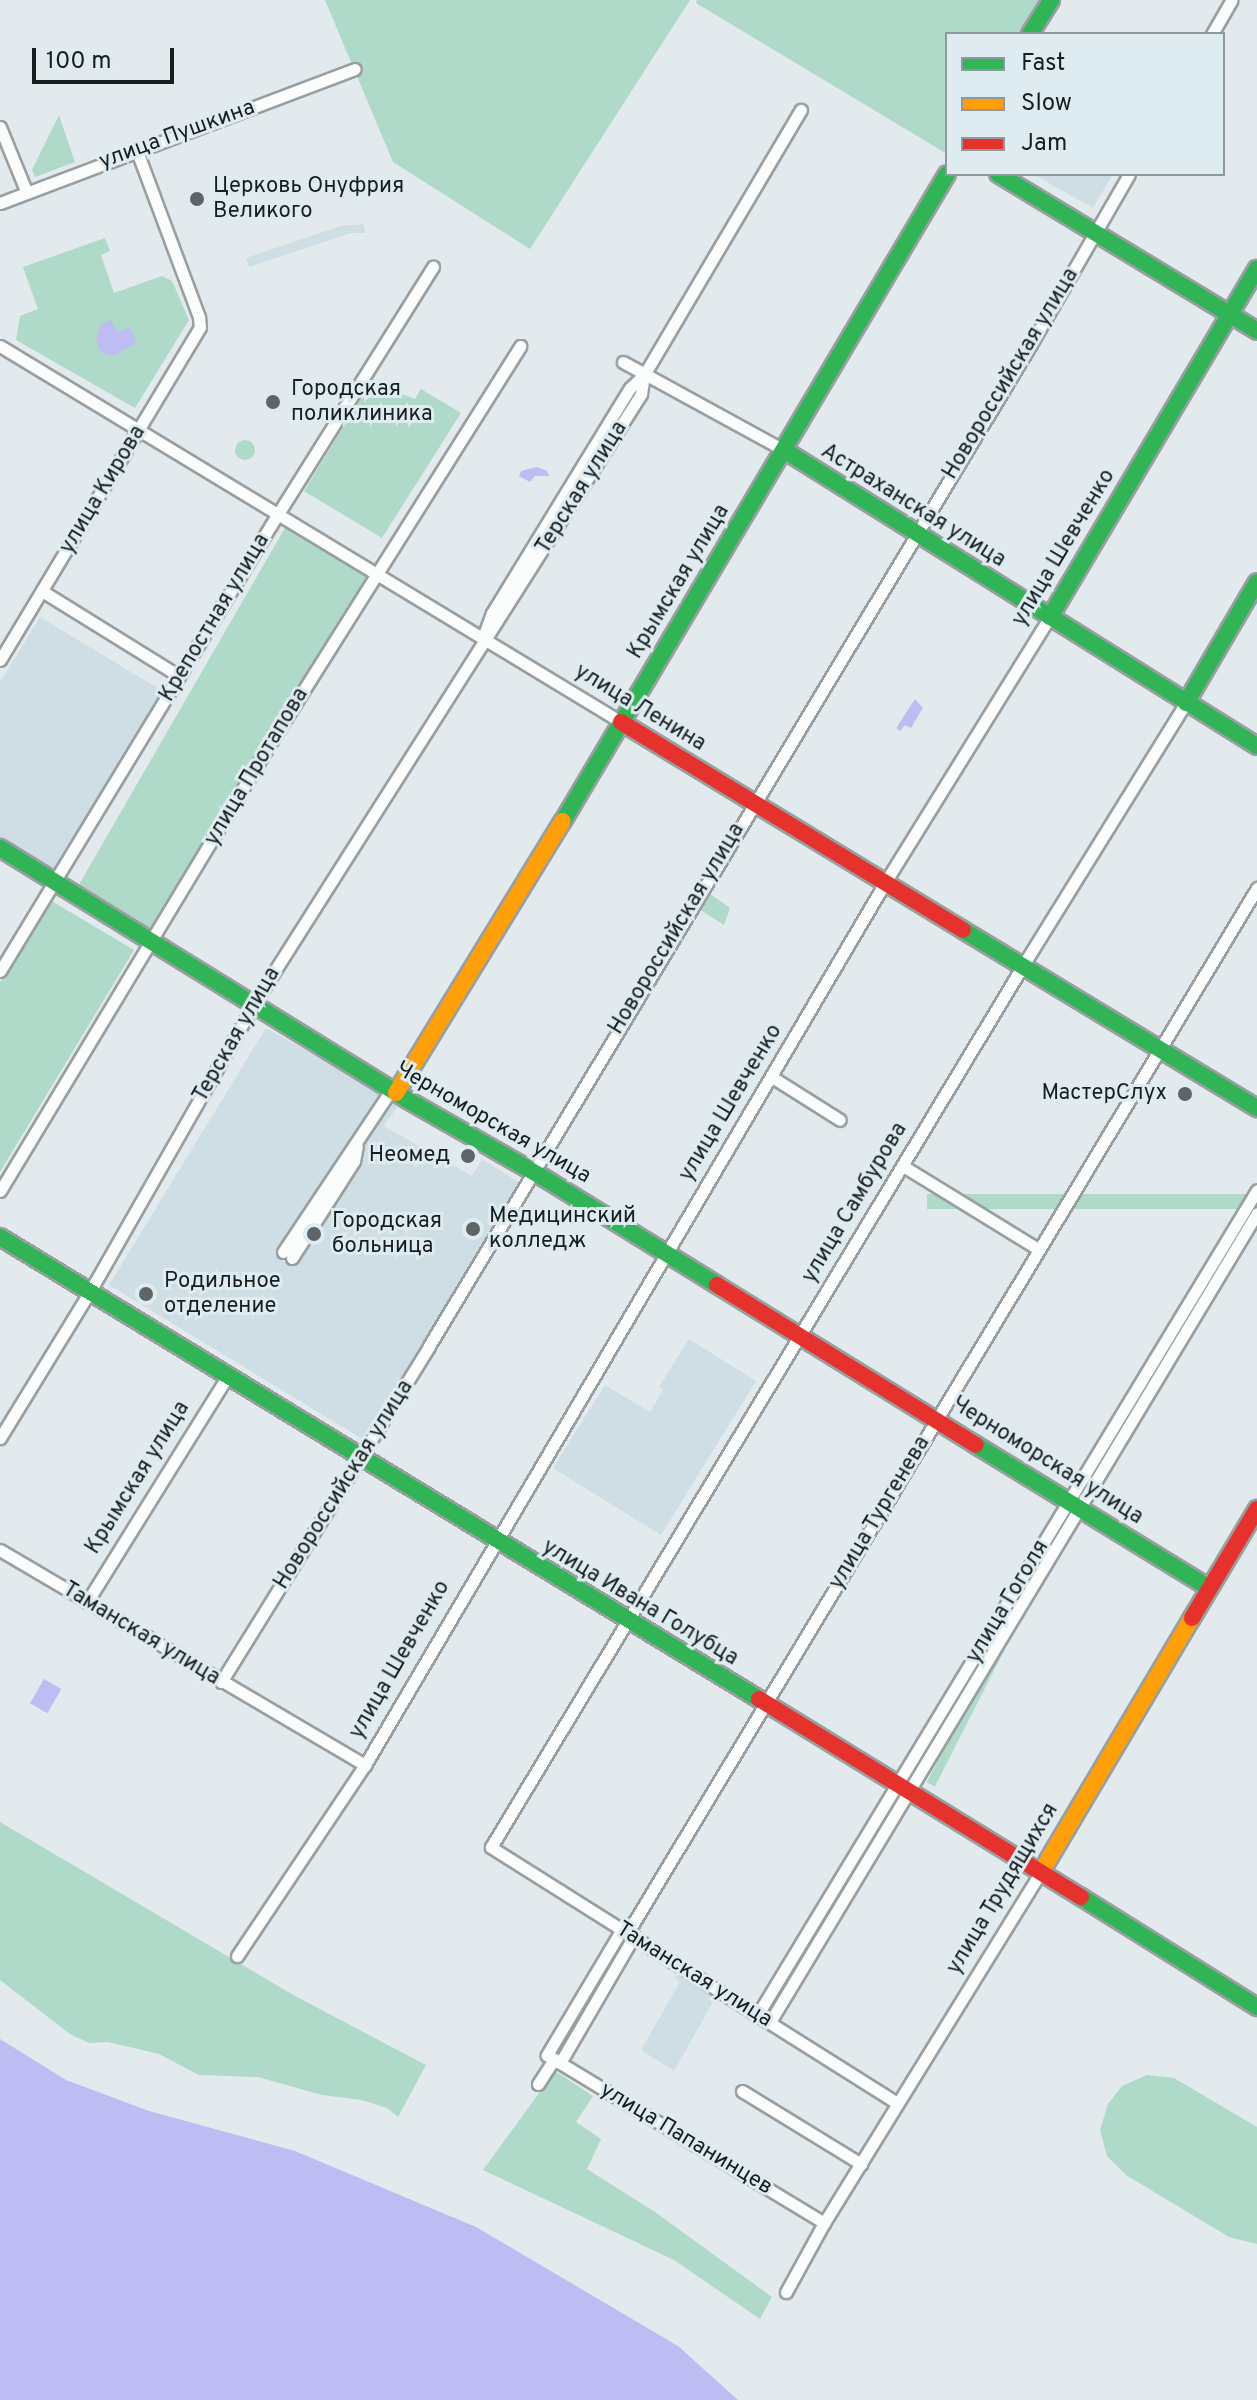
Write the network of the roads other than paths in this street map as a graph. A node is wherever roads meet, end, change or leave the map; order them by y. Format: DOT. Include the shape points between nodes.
graph roads {
  1 [pos="1051,0"];
  2 [pos="1232,0"];
  3 [pos="1031,32"];
  4 [pos="1213,32"];
  5 [pos="355,69"];
  6 [pos="801,110"];
  7 [pos="0,127"];
  8 [pos="137,151"];
  9 [pos="946,176"];
  10 [pos="1001,176"];
  11 [pos="1128,176"];
  12 [pos="27,193"];
  13 [pos="0,203"];
  14 [pos="1095,233"];
  15 [pos="433,267"];
  16 [pos="1257,269"];
  17 [pos="1229,315"];
  18 [pos="1257,331"];
  19 [pos="520,346"];
  20 [pos="2,351"];
  21 [pos="623,362"];
  22 [pos="644,375"];
  23 [pos="138,430"];
  24 [pos="784,450"];
  25 [pos="278,514"];
  26 [pos="916,535"];
  27 [pos="377,573"];
  28 [pos="1257,582"];
  29 [pos="42,591"];
  30 [pos="1050,617"];
  31 [pos="484,638"];
  32 [pos="0,660"];
  33 [pos="179,676"];
  34 [pos="1186,703"];
  35 [pos="621,722"];
  36 [pos="1257,746"];
  37 [pos="753,802"];
  38 [pos="0,848"];
  39 [pos="54,881"];
  40 [pos="886,881"];
  41 [pos="1257,888"];
  42 [pos="152,940"];
  43 [pos="1022,967"];
  44 [pos="0,971"];
  45 [pos="253,1005"];
  46 [pos="1158,1049"];
  47 [pos="772,1077"];
  48 [pos="394,1091"];
  49 [pos="1257,1108"];
  50 [pos="840,1120"];
  51 [pos="903,1166"];
  52 [pos="532,1170"];
  53 [pos="1257,1190"];
  54 [pos="0,1191"];
  55 [pos="1257,1213"];
  56 [pos="0,1237"];
  57 [pos="1038,1249"];
  58 [pos="667,1254"];
  59 [pos="288,1255"];
  60 [pos="89,1293"];
  61 [pos="801,1336"];
  62 [pos="227,1377"];
  63 [pos="937,1419"];
  64 [pos="0,1438"];
  65 [pos="362,1455"];
  66 [pos="1075,1505"];
  67 [pos="1257,1509"];
  68 [pos="495,1541"];
  69 [pos="0,1550"];
  70 [pos="1209,1588"];
  71 [pos="87,1602"];
  72 [pos="630,1621"];
  73 [pos="221,1682"];
  74 [pos="765,1704"];
  75 [pos="365,1765"];
  76 [pos="905,1788"];
  77 [pos="491,1847"];
  78 [pos="1041,1872"];
  79 [pos="628,1933"];
  80 [pos="237,1956"];
  81 [pos="1257,2007"];
  82 [pos="758,2014"];
  83 [pos="770,2022"];
  84 [pos="554,2059"];
  85 [pos="538,2084"];
  86 [pos="742,2091"];
  87 [pos="897,2103"];
  88 [pos="861,2164"];
  89 [pos="824,2223"];
  90 [pos="786,2292"];
  1 -- 3 [label="street"];
  2 -- 4 [label="street"];
  5 -- 8 [label="street, улица Пушкина"];
  6 -- 22 [label="street, Терская улица"];
  7 -- 12 [label="street"];
  8 -- 12 [label="street, улица Пушкина"];
  8 -- 23 [label="street, улица Кирова" via="200,327"];
  9 -- 24 [label="street, Крымская улица"];
  10 -- 14 [label="street"];
  11 -- 14 [label="street, Новороссийская улица"];
  12 -- 13 [label="street, улица Пушкина"];
  14 -- 17 [label="street"];
  14 -- 26 [label="street, Новороссийская улица"];
  15 -- 25 [label="street, Крепостная улица"];
  16 -- 17 [label="street, улица Шевченко"];
  17 -- 18 [label="street"];
  17 -- 30 [label="street, улица Шевченко"];
  19 -- 27 [label="street, улица Протапова"];
  20 -- 23 [label="street, улица Ленина"];
  21 -- 22 [label="street, Астраханская улица"];
  22 -- 24 [label="street, Астраханская улица"];
  22 -- 31 [label="street, Терская улица" via="630,388 516,573"];
  23 -- 25 [label="street, улица Ленина"];
  23 -- 29 [label="street, улица Кирова"];
  24 -- 26 [label="street, Астраханская улица"];
  24 -- 35 [label="street, Крымская улица"];
  25 -- 27 [label="street, улица Ленина"];
  25 -- 33 [label="street, Крепостная улица"];
  26 -- 30 [label="street, Астраханская улица"];
  26 -- 37 [label="street, Новороссийская улица"];
  27 -- 31 [label="street, улица Ленина"];
  27 -- 42 [label="street, улица Протапова"];
  28 -- 34 [label="street, улица Самбурова"];
  29 -- 32 [label="street, улица Кирова"];
  29 -- 33 [label="street"];
  30 -- 34 [label="street, Астраханская улица"];
  30 -- 40 [label="street, улица Шевченко"];
  31 -- 35 [label="street, улица Ленина"];
  31 -- 45 [label="street, Терская улица"];
  33 -- 39 [label="street, Крепостная улица"];
  34 -- 36 [label="street, Астраханская улица"];
  34 -- 43 [label="street, улица Самбурова"];
  35 -- 37 [label="street, улица Ленина"];
  35 -- 48 [label="street, Крымская улица"];
  37 -- 40 [label="street, улица Ленина"];
  37 -- 52 [label="street, Новороссийская улица"];
  38 -- 39 [label="street, Черноморская улица"];
  39 -- 42 [label="street, Черноморская улица"];
  39 -- 44 [label="street, Крепостная улица"];
  40 -- 43 [label="street, улица Ленина"];
  40 -- 47 [label="street, улица Шевченко"];
  41 -- 46 [label="street, улица Тургенева"];
  42 -- 45 [label="street, Черноморская улица"];
  42 -- 54 [label="street, улица Протапова"];
  43 -- 46 [label="street, улица Ленина"];
  43 -- 51 [label="street, улица Самбурова"];
  45 -- 48 [label="street, Черноморская улица"];
  45 -- 60 [label="street, Терская улица"];
  46 -- 49 [label="street, улица Ленина"];
  46 -- 57 [label="street, улица Тургенева"];
  47 -- 50 [label="street"];
  47 -- 58 [label="street, улица Шевченко"];
  48 -- 52 [label="street, Черноморская улица"];
  48 -- 59 [label="street, Крымская улица" via="345,1156"];
  51 -- 57 [label="street"];
  51 -- 61 [label="street, улица Самбурова"];
  52 -- 58 [label="street, Черноморская улица"];
  52 -- 65 [label="street, Новороссийская улица"];
  53 -- 66 [label="street, улица Гоголя"];
  55 -- 66 [label="street, улица Гоголя"];
  56 -- 60 [label="street, улица Ивана Голубца"];
  57 -- 63 [label="street, улица Тургенева"];
  58 -- 61 [label="street, Черноморская улица"];
  58 -- 68 [label="street, улица Шевченко"];
  60 -- 62 [label="street, улица Ивана Голубца"];
  60 -- 64 [label="street, Терская улица"];
  61 -- 63 [label="street, Черноморская улица"];
  61 -- 72 [label="street, улица Самбурова"];
  62 -- 65 [label="street, улица Ивана Голубца"];
  62 -- 71 [label="street, Крымская улица"];
  63 -- 66 [label="street, Черноморская улица"];
  63 -- 74 [label="street, улица Тургенева"];
  65 -- 68 [label="street, улица Ивана Голубца"];
  65 -- 73 [label="street, Новороссийская улица"];
  66 -- 70 [label="street, Черноморская улица"];
  66 -- 76 [label="street, улица Гоголя"];
  67 -- 70 [label="street, улица Трудящихся"];
  68 -- 72 [label="street, улица Ивана Голубца"];
  68 -- 75 [label="street, улица Шевченко"];
  69 -- 71 [label="street, Таманская улица"];
  70 -- 78 [label="street, улица Трудящихся"];
  71 -- 73 [label="street, Таманская улица"];
  72 -- 74 [label="street, улица Ивана Голубца"];
  72 -- 77 [label="street, улица Самбурова"];
  73 -- 75 [label="street, Таманская улица"];
  74 -- 76 [label="street, улица Ивана Голубца"];
  74 -- 79 [label="street, улица Тургенева"];
  75 -- 80 [label="street, улица Шевченко"];
  76 -- 78 [label="street, улица Ивана Голубца"];
  76 -- 82 [label="street, улица Гоголя"];
  76 -- 83 [label="street, улица Гоголя"];
  77 -- 79 [label="street, Таманская улица"];
  78 -- 81 [label="street, улица Ивана Голубца"];
  78 -- 87 [label="street, улица Трудящихся"];
  79 -- 82 [label="street, Таманская улица"];
  79 -- 84 [label="street, улица Тургенева"];
  82 -- 83 [label="street, Таманская улица"];
  83 -- 87 [label="street, Таманская улица"];
  84 -- 85 [label="street, улица Тургенева"];
  84 -- 89 [label="street, улица Папанинцев"];
  86 -- 88 [label="street"];
  87 -- 88 [label="street, улица Трудящихся"];
  88 -- 89 [label="street, улица Трудящихся"];
  89 -- 90 [label="street, улица Трудящихся"];
}
